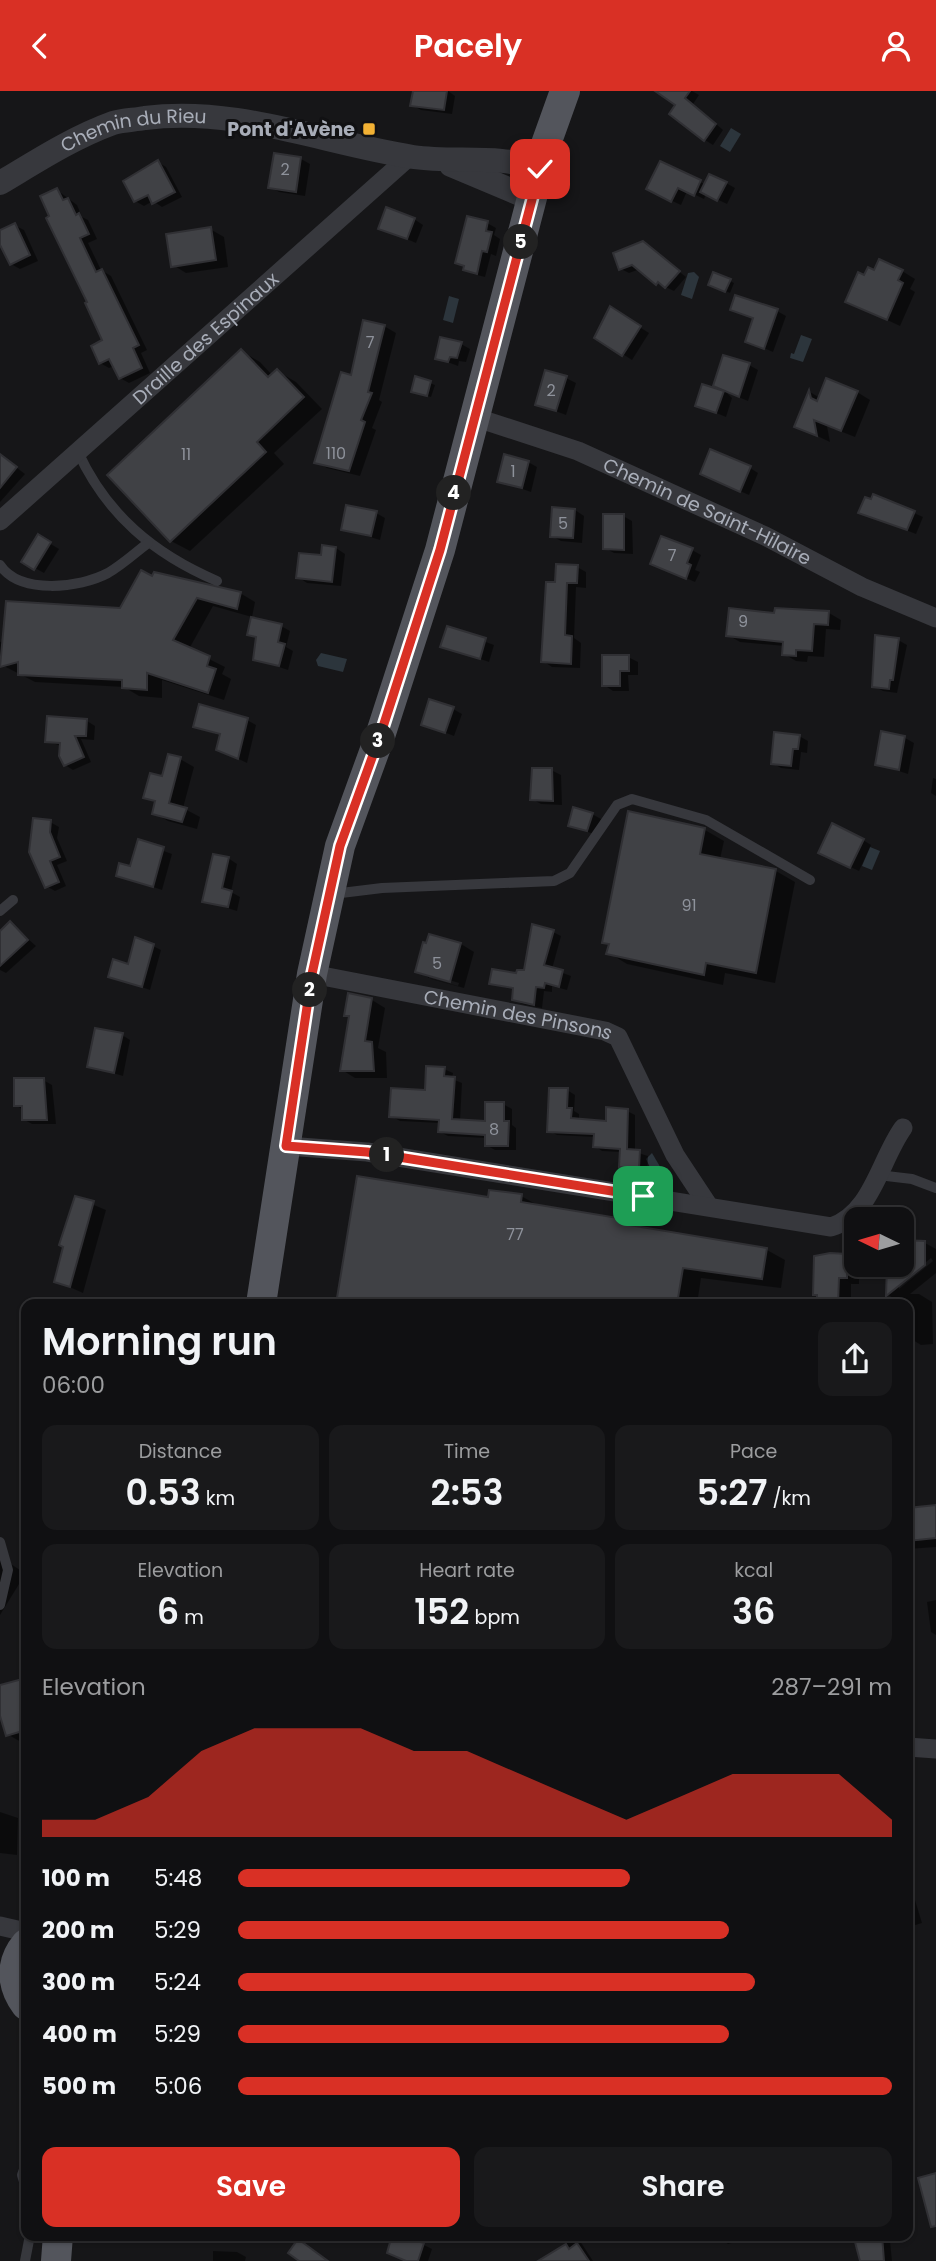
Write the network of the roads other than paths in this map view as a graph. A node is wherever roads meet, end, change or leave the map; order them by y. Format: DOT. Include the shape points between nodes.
graph roads {
  1 [pos="565,91"];
  2 [pos="410,156"];
  3 [pos="441,160"];
  4 [pos="540,169"];
  5 [pos="0,183"];
  6 [pos="532,199"];
  7 [pos="474,417"];
  8 [pos="78,452"];
  9 [pos="0,521"];
  10 [pos="148,544"];
  11 [pos="0,565"];
  12 [pos="217,581"];
  13 [pos="936,618"];
  14 [pos="810,880"];
  15 [pos="329,894"];
  16 [pos="13,899"];
  17 [pos="0,911"];
  18 [pos="312,974"];
  19 [pos="903,1128"];
  20 [pos="286,1146"];
  21 [pos="877,1175"];
  22 [pos="936,1188"];
  23 [pos="708,1206"];
  24 [pos="262,1299"];
  25 [pos="0,1542"];
  26 [pos="0,1605"];
  27 [pos="913,1747"];
  28 [pos="936,1749"];
  29 [pos="0,1926"];
  30 [pos="21,1931"];
  31 [pos="21,1953"];
  32 [pos="7,1966"];
  33 [pos="21,1999"];
  34 [pos="29,2241"];
  35 [pos="45,2241"];
  36 [pos="58,2241"];
  37 [pos="26,2261"];
  38 [pos="44,2261"];
  39 [pos="56,2261"];
  1 -- 4 [label="main road"];
  2 -- 3 [label="street, Chemin du Rieu"];
  2 -- 5 [label="street, Chemin du Rieu" via="247,120 179,113 116,122 74,139"];
  2 -- 8 [label="street, Draille des Espinaux"];
  3 -- 4 [label="street, Chemin du Rieu" via="518,161"];
  3 -- 6 [label="street, Chemin du Rieu"];
  4 -- 6 [label="main road"];
  6 -- 7 [label="main road"];
  7 -- 13 [label="street, Chemin de Saint-Hilaire" via="578,451"];
  7 -- 15 [label="main road" via="440,550 340,846"];
  8 -- 9 [label="street, Draille des Espinaux"];
  8 -- 10 [label="lane" via="89,476"];
  10 -- 11 [label="lane" via="107,574 62,586 29,586"];
  10 -- 12 [label="lane" via="179,565"];
  14 -- 15 [label="lane" via="706,820 632,799 617,805 570,873 554,881"];
  15 -- 18 [label="main road"];
  16 -- 17 [label="lane"];
  18 -- 20 [label="main road"];
  18 -- 23 [label="street, Chemin des Pinsons" via="618,1037 675,1155"];
  19 -- 21 [label="street"];
  20 -- 23 [label="street" via="367,1152"];
  20 -- 24 [label="main road"];
  21 -- 22 [label="lane" via="912,1179"];
  21 -- 23 [label="street" via="859,1209 846,1222 831,1227"];
  25 -- 26 [label="lane" via="8,1570"];
  27 -- 28 [label="street"];
  29 -- 30 [label="street"];
  31 -- 32 [label="main road" via="15,1964"];
  32 -- 33 [label="main road"];
  34 -- 37 [label="lane"];
  35 -- 38 [label="main road"];
  36 -- 39 [label="main road"];
}
